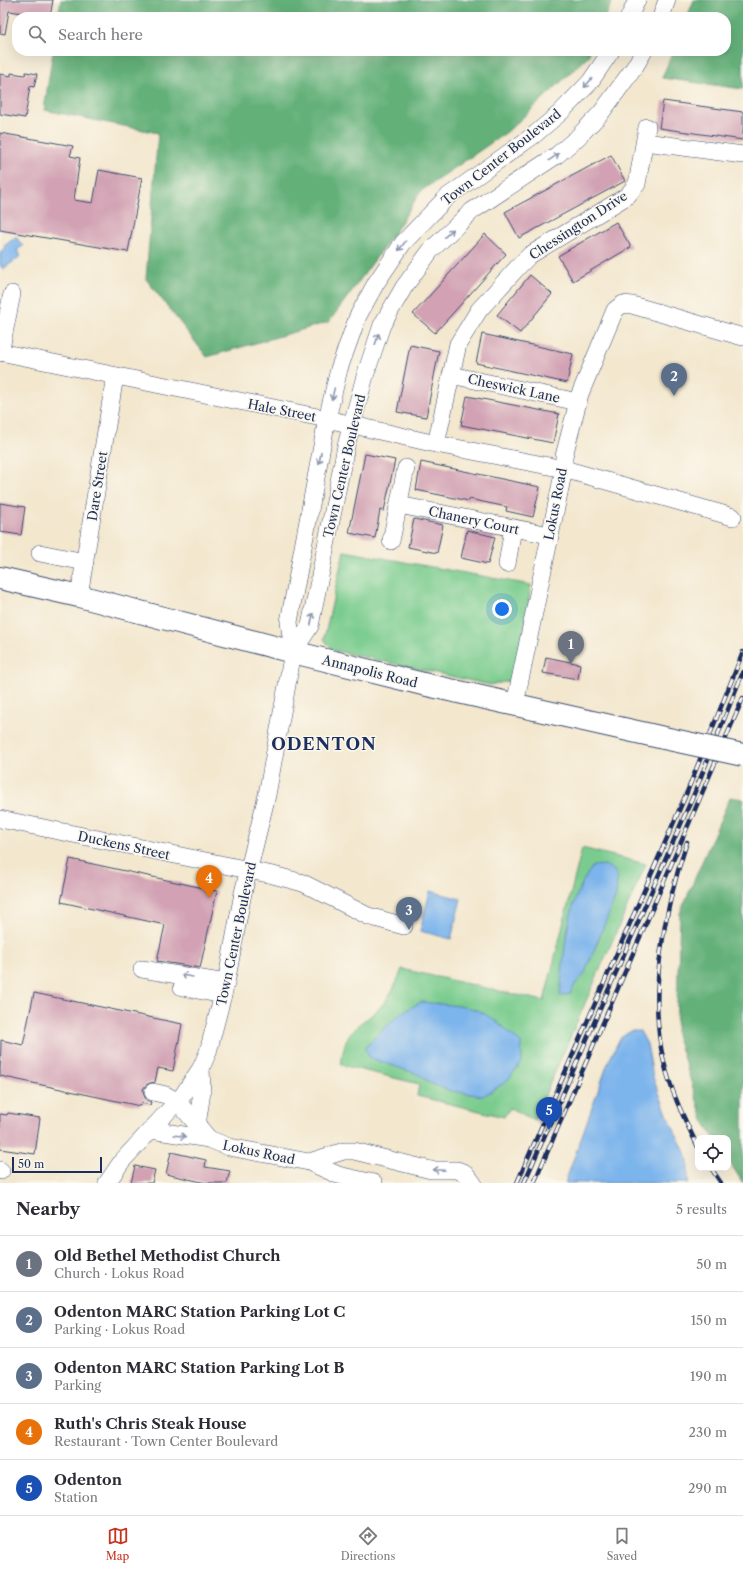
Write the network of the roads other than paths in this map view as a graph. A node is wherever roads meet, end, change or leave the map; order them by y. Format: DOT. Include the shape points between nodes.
graph roads {
  1 [pos="637,0"];
  2 [pos="667,0"];
  3 [pos="631,12"];
  4 [pos="663,12"];
  5 [pos="608,56"];
  6 [pos="641,56"];
  7 [pos="743,155"];
  8 [pos="12,294"];
  9 [pos="743,337"];
  10 [pos="0,353"];
  11 [pos="451,375"];
  12 [pos="114,376"];
  13 [pos="578,402"];
  14 [pos="327,420"];
  15 [pos="351,425"];
  16 [pos="436,444"];
  17 [pos="406,468"];
  18 [pos="564,469"];
  19 [pos="399,505"];
  20 [pos="734,517"];
  21 [pos="513,528"];
  22 [pos="549,535"];
  23 [pos="391,541"];
  24 [pos="40,553"];
  25 [pos="85,562"];
  26 [pos="507,564"];
  27 [pos="0,578"];
  28 [pos="79,596"];
  29 [pos="293,652"];
  30 [pos="515,704"];
  31 [pos="743,755"];
  32 [pos="0,819"];
  33 [pos="248,871"];
  34 [pos="404,926"];
  35 [pos="141,974"];
  36 [pos="224,989"];
  37 [pos="201,1068"];
  38 [pos="153,1092"];
  39 [pos="178,1102"];
  40 [pos="197,1124"];
  41 [pos="151,1130"];
  42 [pos="209,1140"];
  43 [pos="309,1162"];
  44 [pos="107,1183"];
  45 [pos="374,1183"];
  46 [pos="473,1183"];
  1 -- 3 [label="street"];
  2 -- 4 [label="street"];
  5 -- 14 [label="street, Town Center Boulevard, one-way" via="590,82 560,113 534,135 447,197 403,243 358,316 339,369"];
  15 -- 6 [label="street, Town Center Boulevard, one-way" via="382,326 404,287 431,250 472,211 557,155 577,138 601,113"];
  7 -- 11 [label="street, Chessington Drive" via="646,135 637,184 627,196 530,255 518,266 479,310 458,344"];
  8 -- 10 [label="street"];
  9 -- 13 [label="street, Lokus Road" via="623,304 615,310 603,335"];
  10 -- 12 [label="street, Hale Street"];
  11 -- 13 [label="street, Cheswick Lane"];
  11 -- 16 [label="street, Chessington Drive"];
  12 -- 14 [label="street, Hale Street"];
  12 -- 25 [label="street, Dare Street"];
  13 -- 18 [label="street, Lokus Road" via="564,456"];
  14 -- 15 [label="street, Hale Street"];
  14 -- 29 [label="street, Town Center Boulevard, one-way" via="289,622"];
  15 -- 16 [label="street, Hale Street"];
  29 -- 15 [label="street, Town Center Boulevard, one-way" via="310,626"];
  16 -- 18 [label="street, Hale Street"];
  17 -- 19 [label="street"];
  18 -- 20 [label="street, Hale Street"];
  18 -- 22 [label="street, Lokus Road"];
  19 -- 21 [label="street, Chanery Court"];
  19 -- 23 [label="street"];
  21 -- 22 [label="street, Chanery Court"];
  21 -- 26 [label="street"];
  22 -- 30 [label="street, Lokus Road"];
  24 -- 25 [label="street"];
  25 -- 28 [label="street, Dare Street"];
  27 -- 28 [label="main road, Annapolis Road"];
  28 -- 29 [label="main road, Annapolis Road"];
  29 -- 30 [label="main road, Annapolis Road"];
  29 -- 33 [label="street, Town Center Boulevard" via="267,795"];
  30 -- 31 [label="main road, Annapolis Road, bridge"];
  32 -- 33 [label="street, Duckens Street"];
  33 -- 34 [label="street, Duckens Street" via="303,883 368,916"];
  33 -- 36 [label="street, Town Center Boulevard"];
  35 -- 36 [label="street"];
  36 -- 37 [label="street, Town Center Boulevard" via="210,1047"];
  37 -- 39 [label="street, Town Center Boulevard"];
  37 -- 40 [label="street" via="202,1092"];
  38 -- 39 [label="street" via="166,1095"];
  39 -- 40 [label="street, Lokus Road"];
  39 -- 41 [label="street, Town Center Boulevard"];
  40 -- 42 [label="street, Lokus Road"];
  41 -- 42 [label="street, Lokus Road, one-way"];
  41 -- 44 [label="street, Town Center Boulevard" via="122,1161"];
  42 -- 43 [label="street, Lokus Road" via="229,1147"];
  43 -- 45 [label="street, Lokus Road" via="338,1174"];
  46 -- 43 [label="street, one-way" via="465,1173 457,1170 431,1170 354,1151 344,1151"];
}
